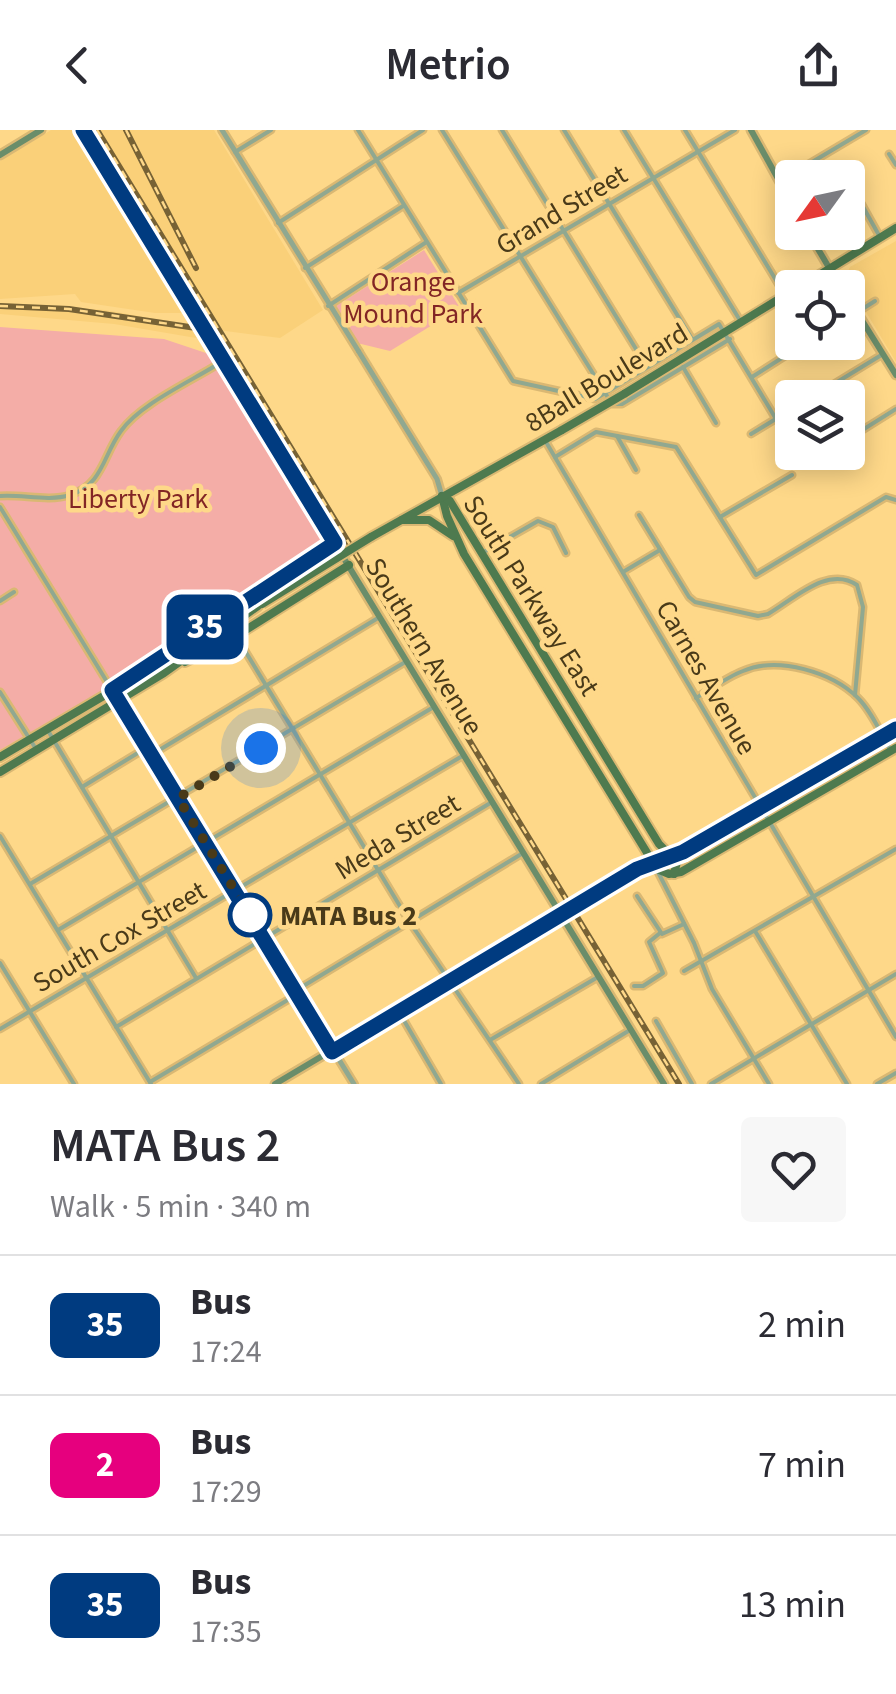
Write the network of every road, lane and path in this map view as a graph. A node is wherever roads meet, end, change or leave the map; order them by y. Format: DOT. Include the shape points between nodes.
graph roads {
  1 [pos="41,130"];
  2 [pos="83,130"];
  3 [pos="222,130"];
  4 [pos="271,130"];
  5 [pos="358,130"];
  6 [pos="423,130"];
  7 [pos="442,130"];
  8 [pos="502,130"];
  9 [pos="564,130"];
  10 [pos="624,130"];
  11 [pos="685,130"];
  12 [pos="735,130"];
  13 [pos="762,130"];
  14 [pos="866,130"];
  15 [pos="752,132"];
  16 [pos="698,151"];
  17 [pos="1,152"];
  18 [pos="235,152"];
  19 [pos="889,154"];
  20 [pos="376,160"];
  21 [pos="815,160"];
  22 [pos="896,166"];
  23 [pos="775,172"];
  24 [pos="654,178"];
  25 [pos="609,204"];
  26 [pos="404,205"];
  27 [pos="865,210"];
  28 [pos="278,223"];
  29 [pos="564,230"];
  30 [pos="895,231"];
  31 [pos="880,237"];
  32 [pos="426,241"];
  33 [pos="818,250"];
  34 [pos="519,257"];
  35 [pos="306,268"];
  36 [pos="829,269"];
  37 [pos="777,270"];
  38 [pos="458,293"];
  39 [pos="874,301"];
  40 [pos="775,302"];
  41 [pos="328,306"];
  42 [pos="865,306"];
  43 [pos="742,322"];
  44 [pos="865,326"];
  45 [pos="728,335"];
  46 [pos="692,339"];
  47 [pos="883,354"];
  48 [pos="779,360"];
  49 [pos="224,361"];
  50 [pos="647,366"];
  51 [pos="683,367"];
  52 [pos="896,375"];
  53 [pos="752,377"];
  54 [pos="840,380"];
  55 [pos="604,394"];
  56 [pos="896,409"];
  57 [pos="775,417"];
  58 [pos="775,420"];
  59 [pos="716,423"];
  60 [pos="865,428"];
  61 [pos="751,434"];
  62 [pos="617,436"];
  63 [pos="545,440"];
  64 [pos="555,456"];
  65 [pos="636,470"];
  66 [pos="792,475"];
  67 [pos="0,496"];
  68 [pos="442,496"];
  69 [pos="896,500"];
  70 [pos="0,508"];
  71 [pos="639,514"];
  72 [pos="720,517"];
  73 [pos="398,520"];
  74 [pos="456,539"];
  75 [pos="335,543"];
  76 [pos="660,550"];
  77 [pos="482,553"];
  78 [pos="566,553"];
  79 [pos="349,565"];
  80 [pos="623,572"];
  81 [pos="14,592"];
  82 [pos="0,601"];
  83 [pos="260,605"];
  84 [pos="381,616"];
  85 [pos="236,636"];
  86 [pos="534,640"];
  87 [pos="521,648"];
  88 [pos="407,661"];
  89 [pos="150,667"];
  90 [pos="164,673"];
  91 [pos="266,686"];
  92 [pos="112,690"];
  93 [pos="0,692"];
  94 [pos="855,695"];
  95 [pos="696,698"];
  96 [pos="118,700"];
  97 [pos="434,706"];
  98 [pos="47,728"];
  99 [pos="896,729"];
  100 [pos="292,730"];
  101 [pos="882,737"];
  102 [pos="30,739"];
  103 [pos="54,739"];
  104 [pos="147,747"];
  105 [pos="36,749"];
  106 [pos="893,750"];
  107 [pos="464,754"];
  108 [pos="152,755"];
  109 [pos="0,758"];
  110 [pos="0,772"];
  111 [pos="320,774"];
  112 [pos="82,787"];
  113 [pos="178,798"];
  114 [pos="492,802"];
  115 [pos="761,807"];
  116 [pos="769,820"];
  117 [pos="349,824"];
  118 [pos="0,836"];
  119 [pos="112,836"];
  120 [pos="205,844"];
  121 [pos="896,849"];
  122 [pos="523,852"];
  123 [pos="672,857"];
  124 [pos="654,867"];
  125 [pos="378,872"];
  126 [pos="671,874"];
  127 [pos="138,882"];
  128 [pos="30,884"];
  129 [pos="666,890"];
  130 [pos="235,891"];
  131 [pos="638,896"];
  132 [pos="813,897"];
  133 [pos="562,915"];
  134 [pos="409,921"];
  135 [pos="684,924"];
  136 [pos="58,930"];
  137 [pos="168,930"];
  138 [pos="755,930"];
  139 [pos="660,933"];
  140 [pos="264,938"];
  141 [pos="702,962"];
  142 [pos="0,963"];
  143 [pos="684,972"];
  144 [pos="896,974"];
  145 [pos="598,976"];
  146 [pos="87,978"];
  147 [pos="196,978"];
  148 [pos="450,982"];
  149 [pos="634,986"];
  150 [pos="868,990"];
  151 [pos="296,991"];
  152 [pos="30,1012"];
  153 [pos="399,1012"];
  154 [pos="656,1021"];
  155 [pos="810,1024"];
  156 [pos="116,1027"];
  157 [pos="0,1029"];
  158 [pos="630,1030"];
  159 [pos="896,1037"];
  160 [pos="490,1040"];
  161 [pos="332,1052"];
  162 [pos="753,1058"];
  163 [pos="896,1073"];
  164 [pos="151,1083"];
  165 [pos="74,1084"];
  166 [pos="275,1084"];
  167 [pos="354,1084"];
  168 [pos="441,1084"];
  169 [pos="519,1084"];
  170 [pos="540,1084"];
  171 [pos="664,1084"];
  172 [pos="692,1084"];
  173 [pos="711,1084"];
  174 [pos="769,1084"];
  175 [pos="846,1084"];
  176 [pos="877,1084"];
  1 -- 17 [label="main road"];
  2 -- 49 [label="main road, Southern Avenue"];
  3 -- 18 [label="street"];
  4 -- 18 [label="street"];
  5 -- 20 [label="street"];
  6 -- 20 [label="street"];
  7 -- 34 [label="street"];
  8 -- 29 [label="street"];
  9 -- 25 [label="street"];
  10 -- 24 [label="street"];
  11 -- 16 [label="street"];
  12 -- 16 [label="street, Grand Street"];
  13 -- 15 [label="street"];
  14 -- 21 [label="street"];
  15 -- 23 [label="main road"];
  16 -- 24 [label="street, Grand Street"];
  16 -- 37 [label="street"];
  18 -- 28 [label="street"];
  19 -- 22 [label="street"];
  20 -- 26 [label="street"];
  20 -- 28 [label="street"];
  24 -- 25 [label="street, Grand Street"];
  24 -- 43 [label="street"];
  25 -- 29 [label="street, Grand Street"];
  25 -- 46 [label="street"];
  26 -- 32 [label="street"];
  26 -- 35 [label="street"];
  27 -- 31 [label="street"];
  28 -- 35 [label="street"];
  29 -- 34 [label="street, Grand Street"];
  29 -- 50 [label="street"];
  30 -- 31 [label="main road"];
  31 -- 36 [label="main road"];
  32 -- 38 [label="street"];
  32 -- 41 [label="street"];
  33 -- 36 [label="main road"];
  34 -- 38 [label="street, Grand Street"];
  34 -- 55 [label="street"];
  35 -- 41 [label="street"];
  38 -- 55 [label="street" via="513,381 595,399"];
  39 -- 42 [label="street"];
  40 -- 43 [label="main road, 8Ball Boulevard"];
  41 -- 68 [label="street, bridge"];
  43 -- 45 [label="main road, 8Ball Boulevard"];
  44 -- 47 [label="main road"];
  45 -- 46 [label="street" via="718,324"];
  45 -- 51 [label="street"];
  45 -- 53 [label="street"];
  45 -- 63 [label="main road, 8Ball Boulevard, bridge"];
  46 -- 50 [label="street"];
  47 -- 52 [label="main road"];
  47 -- 54 [label="street"];
  48 -- 53 [label="street"];
  49 -- 67 [label="street" via="136,416 86,488 58,498"];
  49 -- 75 [label="main road, Southern Avenue"];
  50 -- 55 [label="street"];
  51 -- 55 [label="street" via="622,404"];
  51 -- 59 [label="street"];
  53 -- 57 [label="street"];
  56 -- 60 [label="street"];
  58 -- 61 [label="street"];
  62 -- 64 [label="street" via="596,432"];
  62 -- 65 [label="street"];
  62 -- 72 [label="street" via="681,451"];
  63 -- 64 [label="street, Carnes Avenue"];
  63 -- 68 [label="main road, 8Ball Boulevard"];
  64 -- 80 [label="street, Carnes Avenue"];
  66 -- 72 [label="street"];
  68 -- 73 [label="main road, 8Ball Boulevard"];
  68 -- 74 [label="main road, South Parkway East"];
  68 -- 77 [label="main road, South Parkway East"];
  69 -- 72 [label="street" via="886,498 756,575"];
  70 -- 92 [label="street"];
  71 -- 76 [label="street"];
  73 -- 74 [label="main road" via="429,520"];
  73 -- 83 [label="main road, 8Ball Boulevard, bridge"];
  74 -- 87 [label="main road, South Parkway East"];
  75 -- 79 [label="main road, Southern Avenue"];
  75 -- 89 [label="main road"];
  76 -- 80 [label="street"];
  76 -- 94 [label="street" via="695,602 758,616 826,579 858,585 863,607"];
  77 -- 78 [label="street" via="538,521 553,526"];
  77 -- 86 [label="main road, South Parkway East"];
  79 -- 84 [label="main road, Southern Avenue"];
  79 -- 85 [label="main road"];
  80 -- 95 [label="street, Carnes Avenue"];
  81 -- 82 [label="street"];
  83 -- 89 [label="main road"];
  83 -- 90 [label="main road"];
  84 -- 88 [label="main road, Southern Avenue"];
  84 -- 91 [label="street"];
  85 -- 90 [label="main road"];
  85 -- 91 [label="street"];
  86 -- 87 [label="main road"];
  86 -- 123 [label="main road, South Parkway East"];
  87 -- 124 [label="main road, South Parkway East"];
  88 -- 97 [label="main road, Southern Avenue"];
  88 -- 100 [label="street"];
  89 -- 92 [label="main road"];
  90 -- 96 [label="main road"];
  91 -- 100 [label="street"];
  91 -- 108 [label="street"];
  92 -- 96 [label="street"];
  92 -- 98 [label="main road"];
  93 -- 102 [label="street"];
  94 -- 95 [label="street" via="824,677 760,666"];
  94 -- 101 [label="street"];
  95 -- 115 [label="street, Carnes Avenue"];
  96 -- 103 [label="main road"];
  96 -- 104 [label="street"];
  97 -- 107 [label="main road, Southern Avenue"];
  97 -- 111 [label="street"];
  98 -- 102 [label="main road"];
  98 -- 103 [label="street"];
  99 -- 101 [label="main road"];
  100 -- 111 [label="street"];
  100 -- 113 [label="street"];
  101 -- 106 [label="street"];
  101 -- 115 [label="main road"];
  102 -- 105 [label="street"];
  102 -- 109 [label="main road"];
  103 -- 105 [label="main road"];
  103 -- 112 [label="street"];
  104 -- 108 [label="street"];
  104 -- 112 [label="street"];
  105 -- 110 [label="main road"];
  106 -- 116 [label="main road"];
  107 -- 114 [label="main road, Southern Avenue"];
  107 -- 117 [label="street, South Cox Street"];
  108 -- 113 [label="street"];
  111 -- 117 [label="street"];
  111 -- 120 [label="street"];
  112 -- 119 [label="street"];
  113 -- 119 [label="street"];
  113 -- 120 [label="street"];
  114 -- 122 [label="main road, Southern Avenue"];
  114 -- 125 [label="street, Meda Street"];
  115 -- 116 [label="street, Carnes Avenue"];
  115 -- 123 [label="main road"];
  116 -- 126 [label="main road"];
  116 -- 132 [label="street, Carnes Avenue"];
  117 -- 125 [label="street"];
  117 -- 130 [label="street, South Cox Street"];
  118 -- 128 [label="street"];
  119 -- 127 [label="street"];
  119 -- 128 [label="street"];
  120 -- 127 [label="street"];
  120 -- 130 [label="street"];
  121 -- 132 [label="street"];
  122 -- 133 [label="main road, Southern Avenue"];
  122 -- 134 [label="street"];
  123 -- 124 [label="main road"];
  123 -- 126 [label="main road" via="678,866"];
  124 -- 126 [label="main road"];
  124 -- 129 [label="street"];
  124 -- 133 [label="main road" via="637,869"];
  125 -- 134 [label="street"];
  125 -- 140 [label="street, Meda Street"];
  126 -- 129 [label="street"];
  127 -- 136 [label="street"];
  127 -- 137 [label="street"];
  128 -- 136 [label="street"];
  129 -- 135 [label="street"];
  130 -- 137 [label="street, South Cox Street"];
  130 -- 140 [label="street"];
  131 -- 139 [label="street"];
  132 -- 138 [label="street"];
  132 -- 150 [label="street, Carnes Avenue"];
  133 -- 145 [label="main road, Southern Avenue"];
  133 -- 148 [label="main road"];
  134 -- 148 [label="street"];
  134 -- 151 [label="street"];
  135 -- 139 [label="street"];
  135 -- 141 [label="street"];
  136 -- 146 [label="street"];
  137 -- 146 [label="street, South Cox Street"];
  137 -- 147 [label="street"];
  138 -- 141 [label="street"];
  138 -- 155 [label="street"];
  139 -- 149 [label="street" via="649,942 663,972"];
  140 -- 147 [label="street, Meda Street"];
  140 -- 151 [label="street"];
  141 -- 143 [label="street"];
  141 -- 162 [label="street"];
  142 -- 152 [label="street"];
  144 -- 150 [label="street"];
  145 -- 158 [label="main road, Southern Avenue"];
  145 -- 160 [label="street"];
  146 -- 152 [label="street, South Cox Street"];
  146 -- 156 [label="street"];
  147 -- 156 [label="street, Meda Street"];
  148 -- 153 [label="main road"];
  148 -- 160 [label="street"];
  150 -- 155 [label="street"];
  150 -- 159 [label="street, Carnes Avenue"];
  151 -- 161 [label="street"];
  151 -- 164 [label="street"];
  152 -- 157 [label="street, South Cox Street"];
  152 -- 165 [label="street"];
  153 -- 161 [label="main road"];
  153 -- 168 [label="street"];
  154 -- 172 [label="street"];
  155 -- 162 [label="street"];
  155 -- 175 [label="street"];
  156 -- 164 [label="street"];
  158 -- 170 [label="street"];
  158 -- 171 [label="main road, Southern Avenue"];
  160 -- 169 [label="street"];
  161 -- 166 [label="main road"];
  161 -- 167 [label="street"];
  162 -- 173 [label="street"];
  162 -- 174 [label="street"];
  163 -- 176 [label="street"];
}
